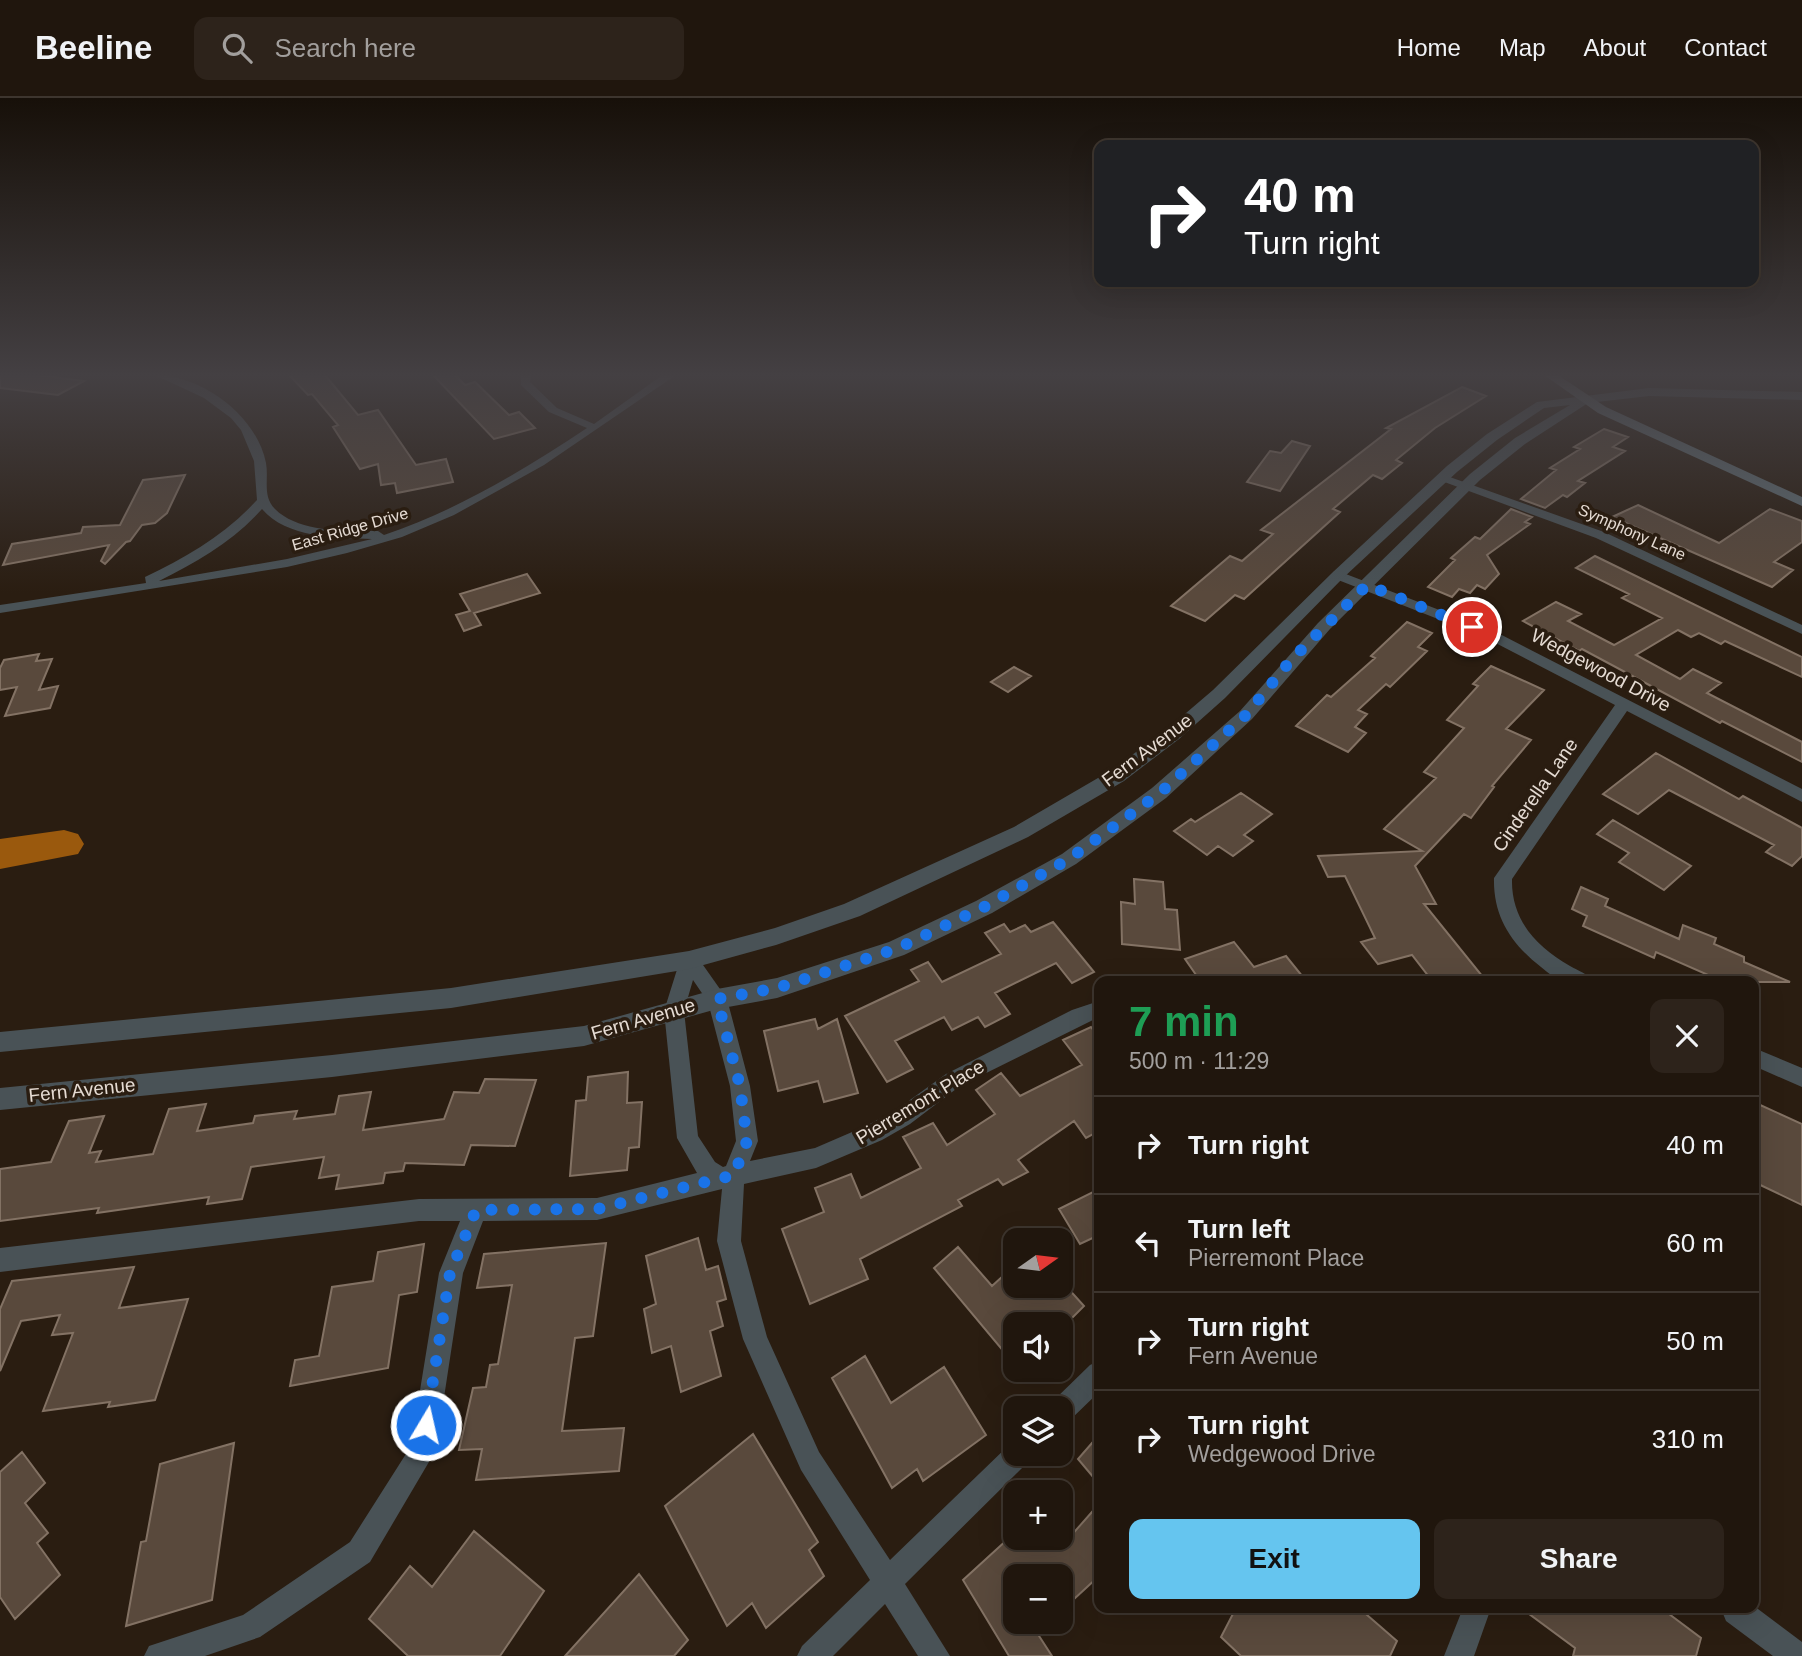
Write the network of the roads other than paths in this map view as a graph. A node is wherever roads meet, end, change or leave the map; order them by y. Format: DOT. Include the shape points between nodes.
graph roads {
  1 [pos="255,448"];
  2 [pos="561,448"];
  3 [pos="1479,448"];
  4 [pos="1512,448"];
  5 [pos="1681,448"];
  6 [pos="1707,448"];
  7 [pos="1443,478"];
  8 [pos="1467,485"];
  9 [pos="1802,488"];
  10 [pos="262,502"];
  11 [pos="1802,502"];
  12 [pos="399,533"];
  13 [pos="1338,575"];
  14 [pos="1367,585"];
  15 [pos="128,589"];
  16 [pos="0,610"];
  17 [pos="1802,630"];
  18 [pos="1624,704"];
  19 [pos="1802,796"];
  20 [pos="689,960"];
  21 [pos="1571,976"];
  22 [pos="717,999"];
  23 [pos="674,1011"];
  24 [pos="1094,1011"];
  25 [pos="0,1042"];
  26 [pos="1759,1059"];
  27 [pos="1802,1078"];
  28 [pos="0,1098"];
  29 [pos="734,1175"];
  30 [pos="476,1210"];
  31 [pos="0,1260"];
  32 [pos="1094,1379"];
  33 [pos="1073,1399"];
  34 [pos="1006,1466"];
  35 [pos="887,1582"];
  36 [pos="1476,1613"];
  37 [pos="1739,1613"];
  38 [pos="159,1656"];
  39 [pos="812,1656"];
  40 [pos="934,1656"];
  41 [pos="1459,1656"];
  42 [pos="1797,1656"];
  1 -- 10 [label="street"];
  2 -- 12 [label="street, East Ridge Drive" via="450,513"];
  3 -- 7 [label="street, Fern Avenue"];
  4 -- 8 [label="street, Fern Avenue"];
  5 -- 11 [label="main road"];
  6 -- 9 [label="main road"];
  7 -- 8 [label="street, Symphony Lane"];
  7 -- 13 [label="street, Fern Avenue"];
  8 -- 14 [label="street, Fern Avenue"];
  8 -- 17 [label="street, Symphony Lane" via="1624,545"];
  10 -- 12 [label="street" via="280,518 310,529 351,535"];
  10 -- 15 [label="street" via="214,546"];
  12 -- 15 [label="street, East Ridge Drive" via="308,559"];
  13 -- 14 [label="street, Wedgewood Drive"];
  13 -- 20 [label="street, Fern Avenue" via="1172,735 1084,796 890,895 776,936"];
  14 -- 18 [label="street, Wedgewood Drive" via="1489,634"];
  14 -- 22 [label="street, Fern Avenue" via="1291,660 1246,715 1160,793 1078,853 984,907 896,949 777,988"];
  15 -- 16 [label="street, East Ridge Drive"];
  18 -- 19 [label="street, Wedgewood Drive"];
  18 -- 21 [label="street, Cinderella Lane" via="1503,878 1501,894 1513,927 1532,949"];
  20 -- 22 [label="street"];
  20 -- 23 [label="street"];
  20 -- 25 [label="street, Fern Avenue" via="451,998"];
  22 -- 23 [label="street, Fern Avenue"];
  22 -- 29 [label="street" via="740,1086 747,1141"];
  23 -- 28 [label="street, Fern Avenue" via="584,1036"];
  23 -- 29 [label="street" via="688,1138 707,1169 721,1178"];
  24 -- 29 [label="street, Pierremont Place" via="953,1080 874,1133 816,1158"];
  26 -- 27 [label="street"];
  29 -- 30 [label="street, Pierremont Place" via="597,1209"];
  29 -- 35 [label="street" via="729,1241 755,1339 810,1461"];
  30 -- 31 [label="street, Pierremont Place" via="419,1210"];
  30 -- 38 [label="street" via="450,1273 423,1450 360,1552 250,1626"];
  32 -- 33 [label="street"];
  34 -- 35 [label="street"];
  35 -- 39 [label="street"];
  35 -- 40 [label="street"];
  36 -- 41 [label="street"];
  37 -- 42 [label="street"];
}
